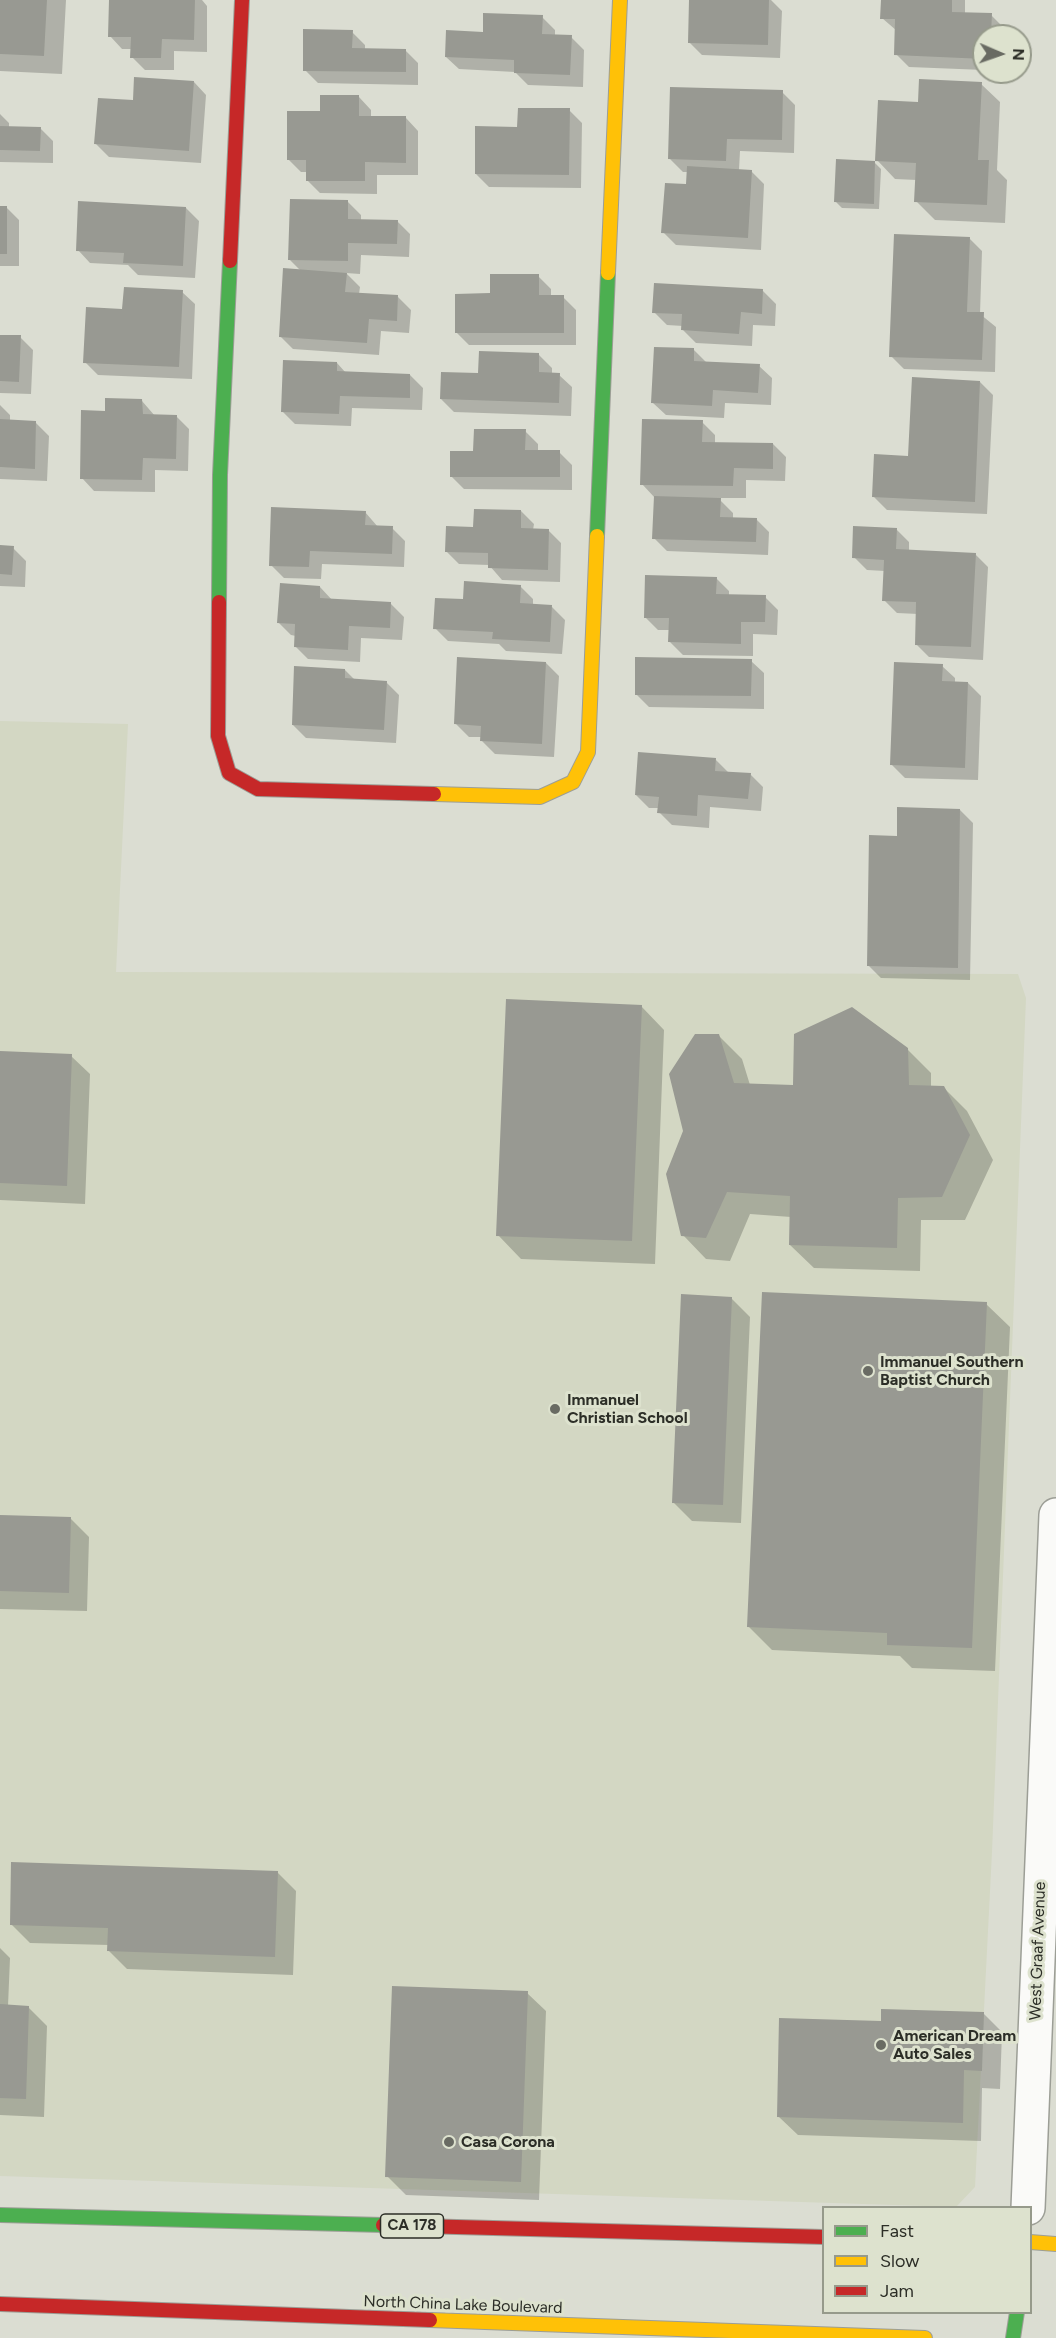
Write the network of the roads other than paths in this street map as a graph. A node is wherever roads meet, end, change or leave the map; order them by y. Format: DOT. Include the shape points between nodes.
graph roads {
  1 [pos="242,0"];
  2 [pos="620,0"];
  3 [pos="1056,1515"];
  4 [pos="1028,2206"];
  5 [pos="0,2215"];
  6 [pos="822,2237"];
  7 [pos="1032,2242"];
  8 [pos="1056,2244"];
  9 [pos="0,2304"];
  10 [pos="1017,2314"];
  11 [pos="925,2338"];
  12 [pos="1013,2338"];
  1 -- 2 [label="street" via="220,475 218,736 229,773 258,789 540,797 573,782 588,752"];
  3 -- 4 [label="street, West Graaf Avenue"];
  5 -- 6 [label="street, CA 178"];
  7 -- 8 [label="street"];
  9 -- 11 [label="street, North China Lake Boulevard"];
  10 -- 12 [label="street"];
}
